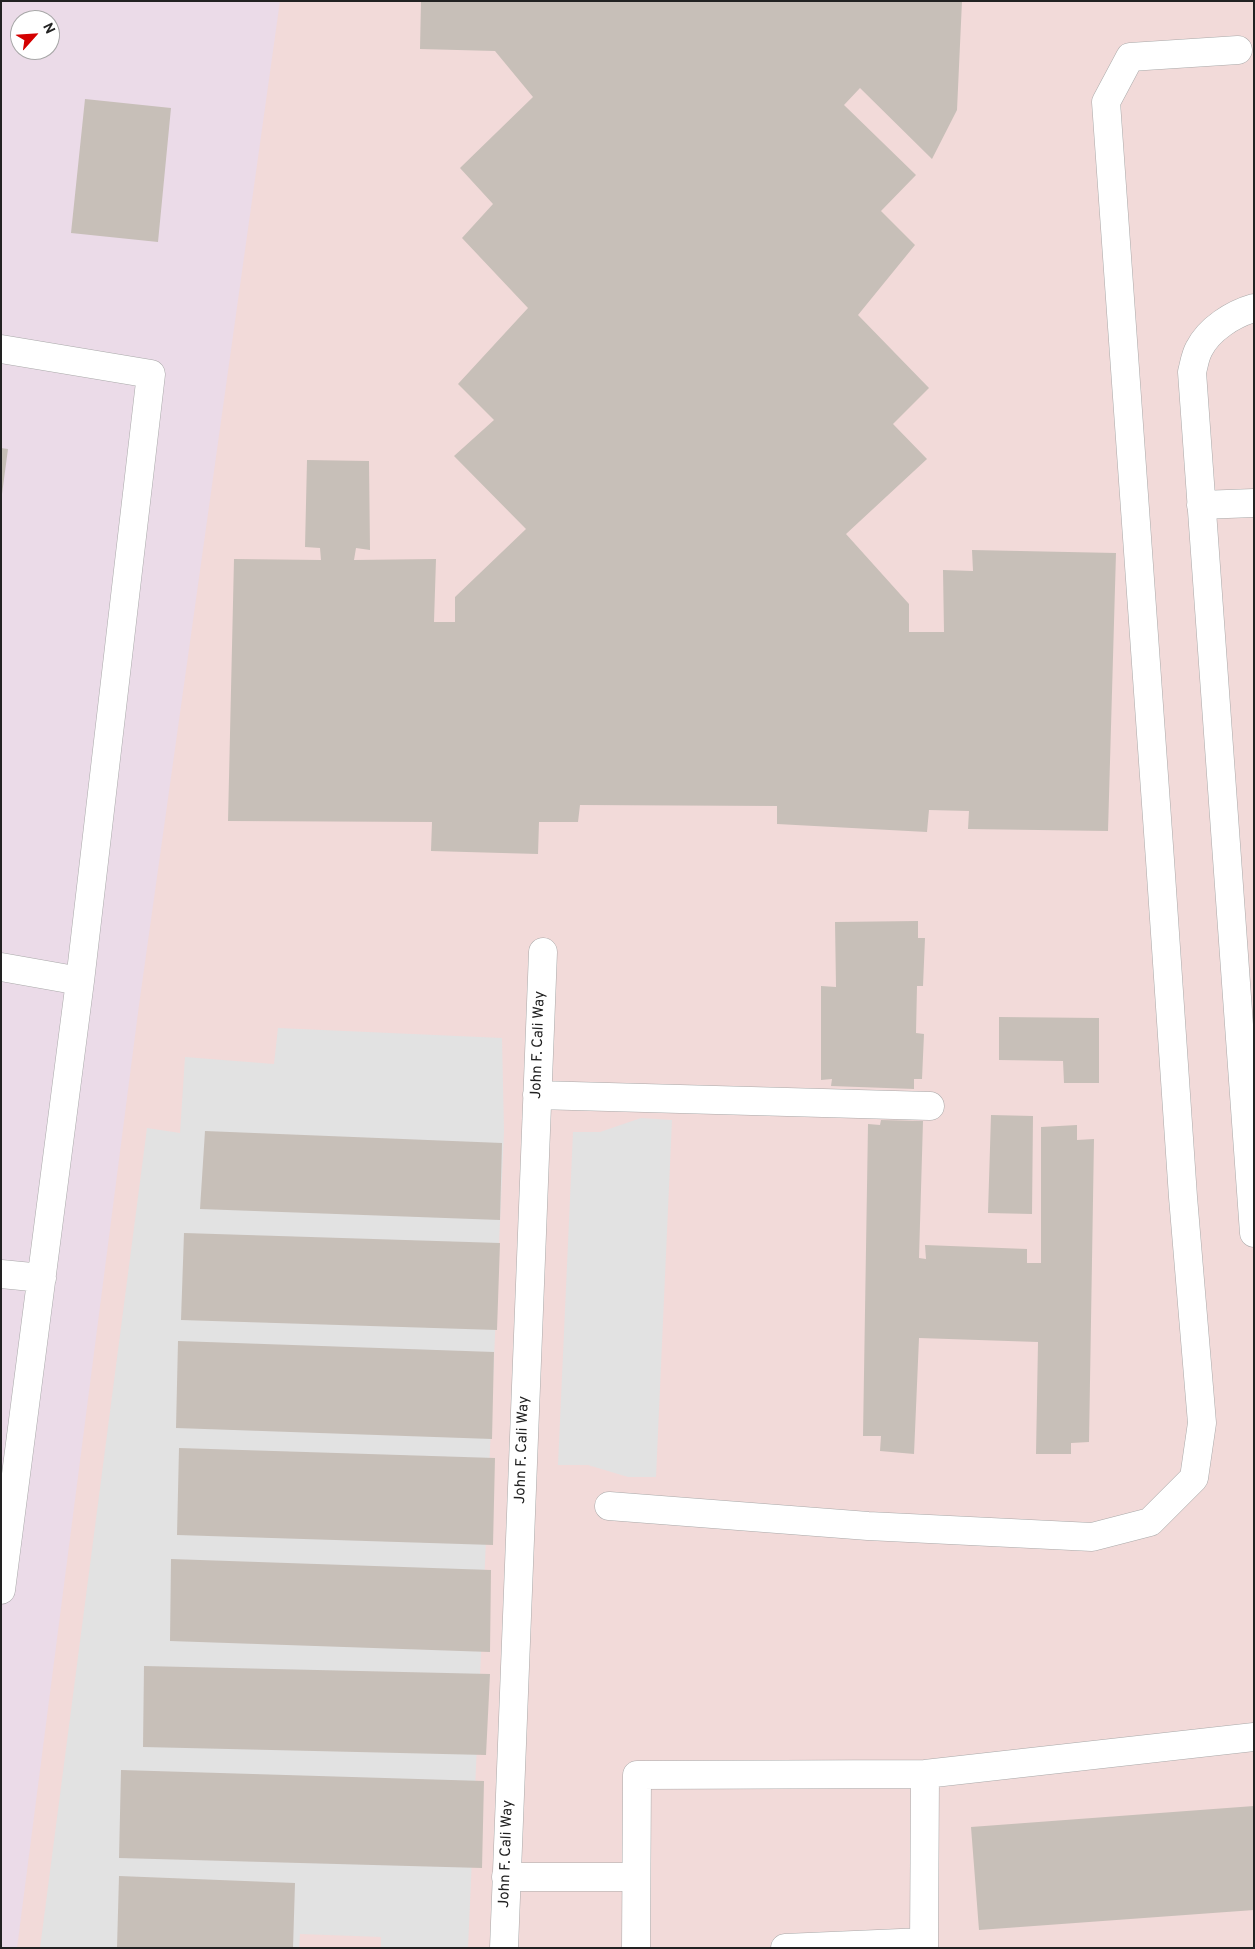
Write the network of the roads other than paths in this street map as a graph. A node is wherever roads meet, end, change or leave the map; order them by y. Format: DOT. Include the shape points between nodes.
graph roads {
  1 [pos="1238,50"];
  2 [pos="1254,308"];
  3 [pos="1,349"];
  4 [pos="1254,502"];
  5 [pos="1201,505"];
  6 [pos="543,952"];
  7 [pos="1,967"];
  8 [pos="80,981"];
  9 [pos="537,1095"];
  10 [pos="930,1106"];
  11 [pos="1254,1233"];
  12 [pos="1,1274"];
  13 [pos="42,1278"];
  14 [pos="609,1506"];
  15 [pos="1,1590"];
  16 [pos="1254,1737"];
  17 [pos="925,1774"];
  18 [pos="506,1877"];
  19 [pos="636,1877"];
  20 [pos="924,1945"];
  21 [pos="504,1948"];
  22 [pos="636,1948"];
  23 [pos="785,1948"];
  1 -- 14 [label="street" via="1130,57 1106,102 1183,1197 1202,1423 1194,1478 1150,1522 1092,1537 868,1526"];
  2 -- 5 [label="street" via="1237,313 1215,329 1199,349 1192,372"];
  3 -- 8 [label="street" via="151,374"];
  4 -- 5 [label="street"];
  5 -- 11 [label="street"];
  6 -- 9 [label="street, John F. Cali Way"];
  7 -- 8 [label="street"];
  8 -- 13 [label="street"];
  9 -- 10 [label="street"];
  9 -- 18 [label="street, John F. Cali Way"];
  12 -- 13 [label="street"];
  13 -- 15 [label="street"];
  16 -- 17 [label="street"];
  17 -- 19 [label="street" via="637,1775"];
  17 -- 20 [label="street"];
  18 -- 19 [label="street"];
  18 -- 21 [label="street, John F. Cali Way"];
  19 -- 22 [label="street"];
  20 -- 23 [label="street"];
}
